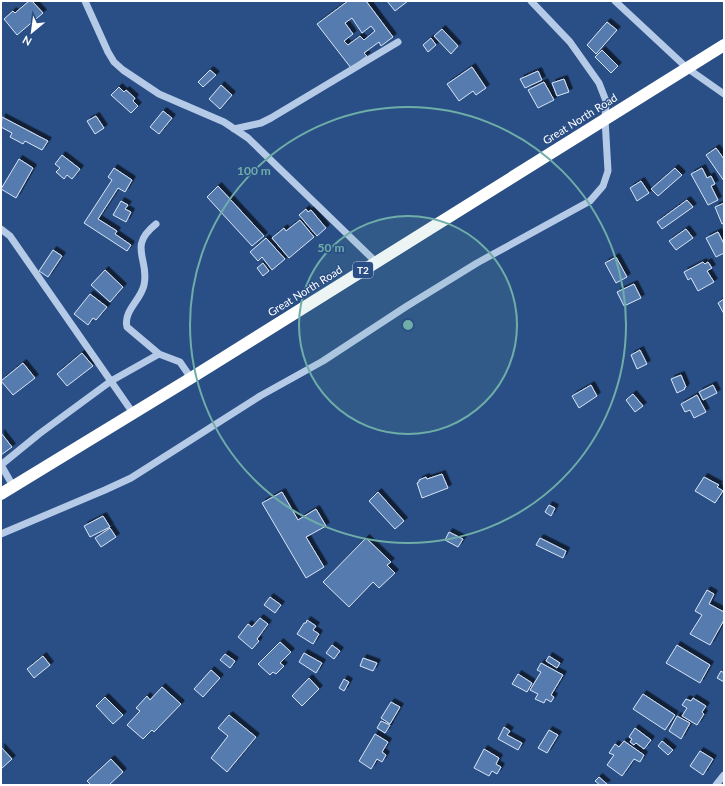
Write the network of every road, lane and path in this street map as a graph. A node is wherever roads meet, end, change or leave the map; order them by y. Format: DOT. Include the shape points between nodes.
graph roads {
  1 [pos="85,1"];
  2 [pos="531,1"];
  3 [pos="615,1"];
  4 [pos="398,42"];
  5 [pos="724,44"];
  6 [pos="687,68"];
  7 [pos="724,94"];
  8 [pos="605,119"];
  9 [pos="234,129"];
  10 [pos="156,224"];
  11 [pos="1,229"];
  12 [pos="10,236"];
  13 [pos="1,238"];
  14 [pos="376,262"];
  15 [pos="159,354"];
  16 [pos="192,378"];
  17 [pos="111,381"];
  18 [pos="133,413"];
  19 [pos="1,465"];
  20 [pos="13,486"];
  21 [pos="1,494"];
  22 [pos="1,534"];
  23 [pos="724,775"];
  24 [pos="716,785"];
  1 -- 9 [label="street" via="108,52 123,70 169,99 224,122"];
  2 -- 8 [label="street" via="570,42 599,83 606,101"];
  3 -- 6 [label="street"];
  4 -- 9 [label="street" via="271,118"];
  5 -- 6 [label="highway, Great North Road / T2"];
  6 -- 7 [label="street"];
  6 -- 8 [label="highway, Great North Road / T2"];
  8 -- 14 [label="highway, Great North Road / T2"];
  8 -- 22 [label="street" via="608,171 603,186 590,201 477,263 131,478"];
  9 -- 14 [label="street" via="248,138"];
  10 -- 15 [label="street" via="150,229 140,248 144,286 126,322 127,327"];
  11 -- 12 [label="street"];
  12 -- 13 [label="street"];
  12 -- 17 [label="street"];
  14 -- 16 [label="highway, Great North Road / T2"];
  15 -- 16 [label="street" via="180,362"];
  15 -- 17 [label="street"];
  16 -- 18 [label="highway, Great North Road / T2"];
  17 -- 18 [label="street"];
  17 -- 19 [label="street"];
  18 -- 20 [label="highway, Great North Road / T2"];
  19 -- 20 [label="street"];
  20 -- 21 [label="highway, Great North Road / T2"];
  23 -- 24 [label="street"];
}
